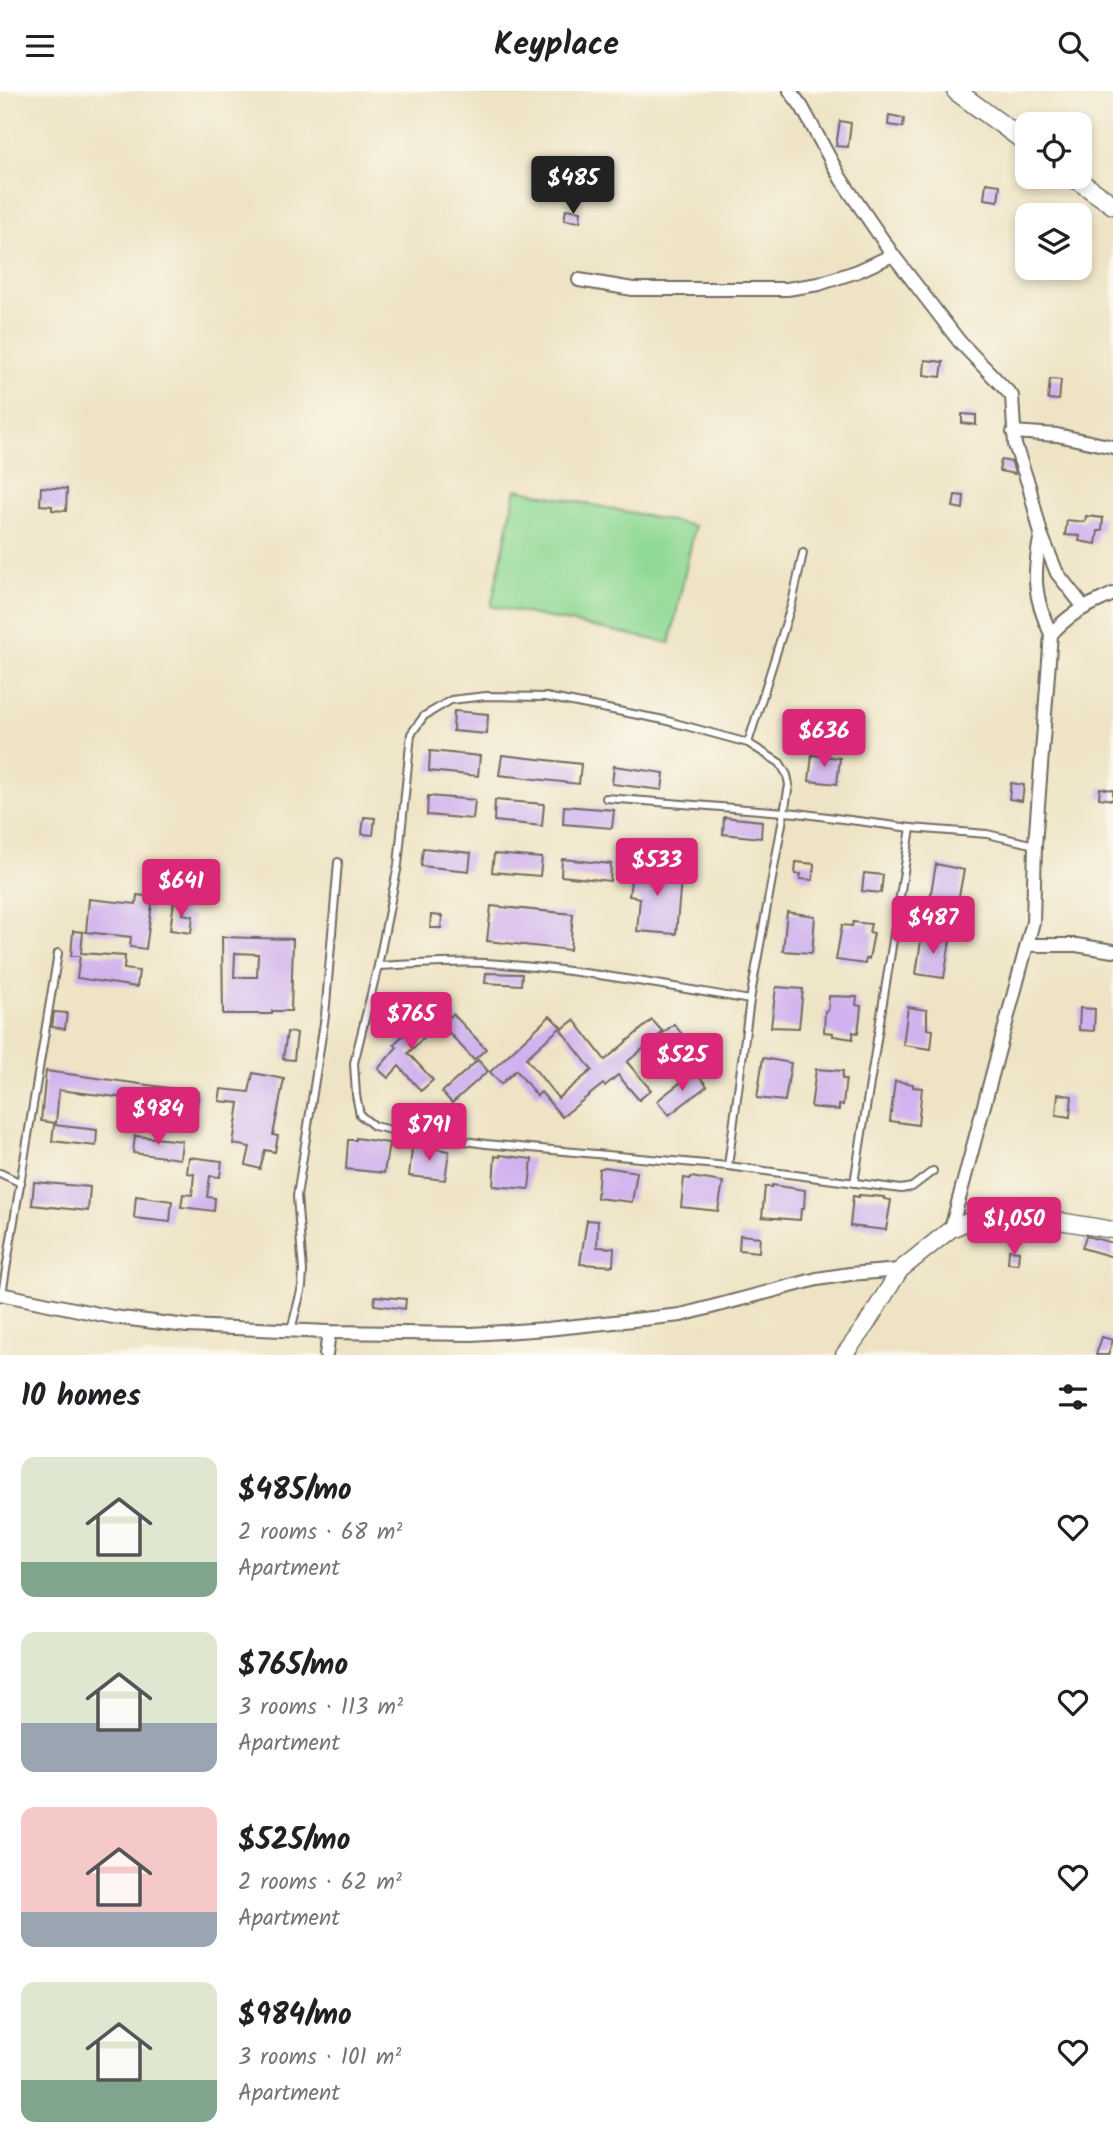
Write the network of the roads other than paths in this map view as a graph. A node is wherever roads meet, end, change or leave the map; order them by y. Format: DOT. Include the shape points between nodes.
graph roads {
  1 [pos="790,91"];
  2 [pos="956,91"];
  3 [pos="1015,134"];
  4 [pos="1090,189"];
  5 [pos="1113,205"];
  6 [pos="893,255"];
  7 [pos="579,280"];
  8 [pos="1013,432"];
  9 [pos="1113,447"];
  10 [pos="1041,534"];
  11 [pos="803,553"];
  12 [pos="1113,594"];
  13 [pos="1083,606"];
  14 [pos="1051,634"];
  15 [pos="748,743"];
  16 [pos="606,798"];
  17 [pos="785,811"];
  18 [pos="911,828"];
  19 [pos="1035,845"];
  20 [pos="338,862"];
  21 [pos="1028,945"];
  22 [pos="1113,951"];
  23 [pos="58,953"];
  24 [pos="378,966"];
  25 [pos="750,1000"];
  26 [pos="729,1166"];
  27 [pos="933,1171"];
  28 [pos="0,1173"];
  29 [pos="21,1183"];
  30 [pos="854,1183"];
  31 [pos="951,1229"];
  32 [pos="1113,1230"];
  33 [pos="900,1270"];
  34 [pos="1,1294"];
  35 [pos="291,1330"];
  36 [pos="329,1332"];
  37 [pos="326,1355"];
  38 [pos="844,1355"];
  1 -- 6 [label="street" via="841,179"];
  2 -- 3 [label="main road"];
  4 -- 5 [label="main road"];
  6 -- 7 [label="street" via="845,275 787,289 633,289"];
  6 -- 8 [label="street" via="959,341 1008,389"];
  8 -- 9 [label="street" via="1057,435"];
  8 -- 10 [label="street"];
  10 -- 13 [label="street" via="1057,573"];
  10 -- 14 [label="street" via="1034,581"];
  11 -- 15 [label="lane"];
  12 -- 13 [label="street"];
  13 -- 14 [label="street"];
  14 -- 19 [label="street"];
  15 -- 17 [label="lane" via="780,763 787,775"];
  15 -- 24 [label="lane" via="664,720 545,697 486,695 451,700 424,716 411,734 398,865"];
  16 -- 17 [label="lane"];
  17 -- 18 [label="lane"];
  17 -- 25 [label="lane"];
  18 -- 19 [label="lane" via="987,834"];
  18 -- 30 [label="lane"];
  19 -- 21 [label="street" via="1034,922"];
  20 -- 35 [label="lane" via="325,1016 297,1196 303,1271"];
  21 -- 22 [label="street" via="1064,944"];
  21 -- 31 [label="street"];
  23 -- 29 [label="lane"];
  24 -- 25 [label="lane" via="481,963 536,967"];
  24 -- 26 [label="lane" via="354,1063 360,1115 374,1126 486,1144"];
  25 -- 26 [label="lane"];
  26 -- 30 [label="lane"];
  27 -- 30 [label="lane" via="912,1187 901,1189"];
  28 -- 29 [label="lane"];
  29 -- 34 [label="lane"];
  31 -- 32 [label="street" via="974,1219 1013,1213"];
  31 -- 33 [label="street"];
  33 -- 36 [label="street" via="817,1279 681,1315 472,1334"];
  33 -- 38 [label="street"];
  34 -- 35 [label="street" via="113,1318"];
  35 -- 36 [label="street"];
  36 -- 37 [label="street"];
}
